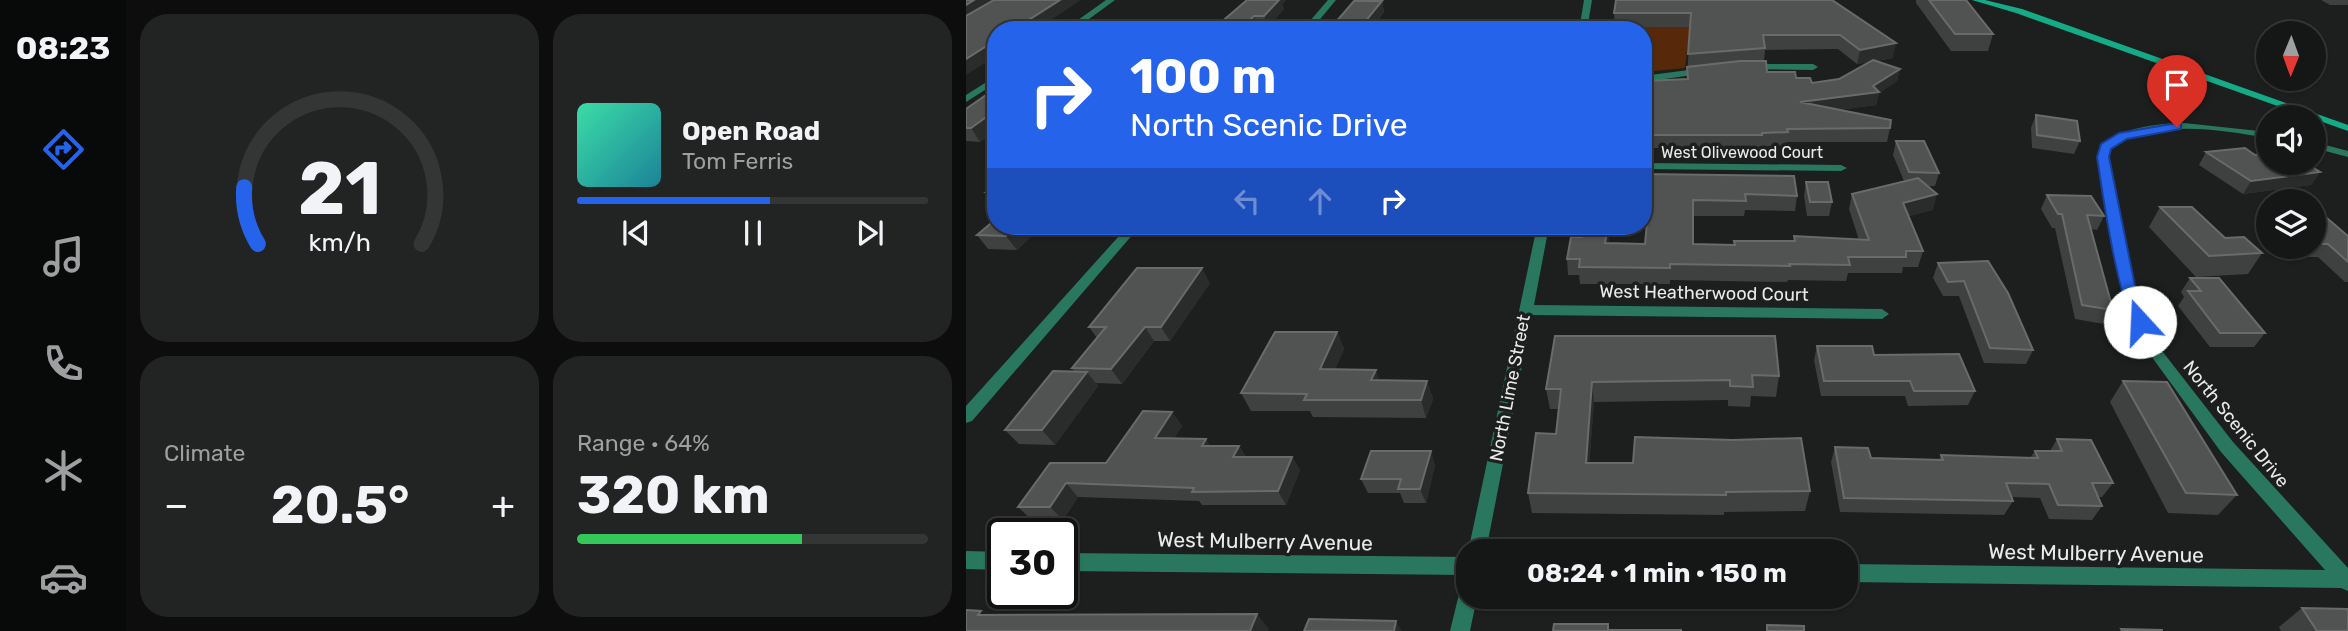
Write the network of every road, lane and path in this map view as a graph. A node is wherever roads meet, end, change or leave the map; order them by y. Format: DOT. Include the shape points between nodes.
graph roads {
  1 [pos="1111,0"];
  2 [pos="1332,0"];
  3 [pos="1588,0"];
  4 [pos="1976,0"];
  5 [pos="1996,0"];
  6 [pos="2019,11"];
  7 [pos="1081,21"];
  8 [pos="1314,21"];
  9 [pos="1584,21"];
  10 [pos="1813,67"];
  11 [pos="1739,68"];
  12 [pos="1712,70"];
  13 [pos="1652,78"];
  14 [pos="987,85"];
  15 [pos="966,99"];
  16 [pos="2348,128"];
  17 [pos="2256,133"];
  18 [pos="2326,148"];
  19 [pos="2348,154"];
  20 [pos="1652,166"];
  21 [pos="1841,168"];
  22 [pos="1126,235"];
  23 [pos="1541,235"];
  24 [pos="1526,310"];
  25 [pos="1882,314"];
  26 [pos="966,418"];
  27 [pos="1479,539"];
  28 [pos="966,561"];
  29 [pos="987,561"];
  30 [pos="1078,562"];
  31 [pos="1456,566"];
  32 [pos="1858,572"];
  33 [pos="2347,581"];
  34 [pos="1465,609"];
  35 [pos="1460,631"];
  1 -- 7 [label="street"];
  2 -- 8 [label="street"];
  3 -- 9 [label="street"];
  4 -- 6 [label="main road"];
  5 -- 6 [label="main road"];
  6 -- 16 [label="main road"];
  10 -- 11 [label="street"];
  12 -- 13 [label="street"];
  14 -- 15 [label="street"];
  17 -- 33 [label="street, North Scenic Drive" via="2216,127 2156,128 2105,147 2103,157 2129,291 2153,349 2227,447"];
  18 -- 19 [label="street"];
  20 -- 21 [label="street, West Olivewood Court"];
  22 -- 26 [label="street"];
  23 -- 24 [label="street, North Lime Street"];
  24 -- 25 [label="street, West Heatherwood Court"];
  24 -- 27 [label="street, North Lime Street"];
  28 -- 29 [label="street"];
  30 -- 31 [label="street, West Mulberry Avenue"];
  32 -- 33 [label="street, West Mulberry Avenue"];
  34 -- 35 [label="street"];
}
